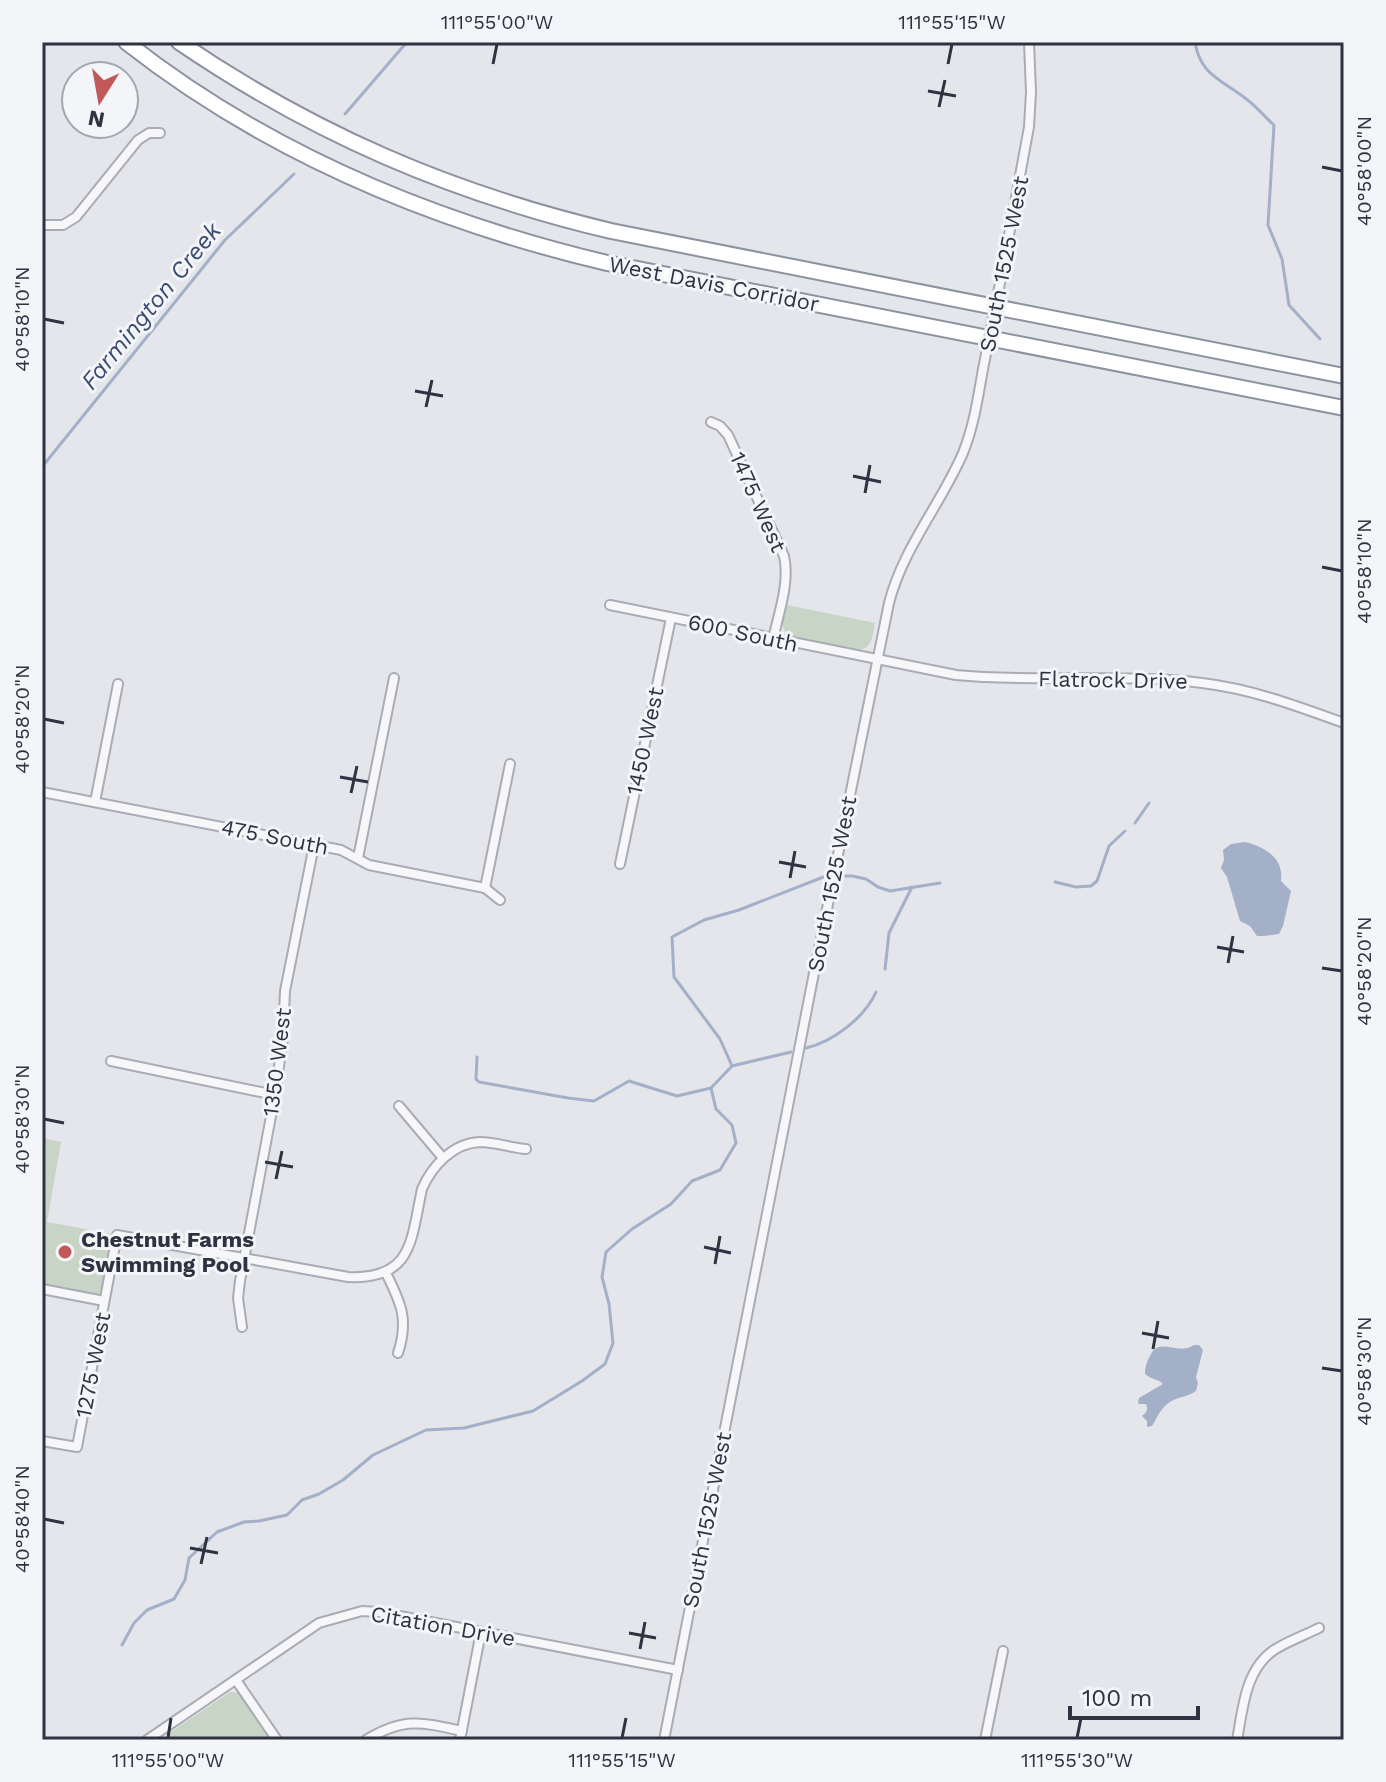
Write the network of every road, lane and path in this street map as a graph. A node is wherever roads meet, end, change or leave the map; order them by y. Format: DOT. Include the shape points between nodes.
graph roads {
  1 [pos="126,42"];
  2 [pos="179,42"];
  3 [pos="1029,42"];
  4 [pos="160,133"];
  5 [pos="42,225"];
  6 [pos="1344,376"];
  7 [pos="1344,408"];
  8 [pos="711,422"];
  9 [pos="610,605"];
  10 [pos="671,618"];
  11 [pos="773,639"];
  12 [pos="877,660"];
  13 [pos="394,678"];
  14 [pos="118,684"];
  15 [pos="1344,723"];
  16 [pos="510,764"];
  17 [pos="42,792"];
  18 [pos="95,802"];
  19 [pos="314,845"];
  20 [pos="358,858"];
  21 [pos="620,864"];
  22 [pos="485,888"];
  23 [pos="500,900"];
  24 [pos="111,1061"];
  25 [pos="275,1095"];
  26 [pos="399,1106"];
  27 [pos="526,1149"];
  28 [pos="443,1158"];
  29 [pos="244,1258"];
  30 [pos="386,1273"];
  31 [pos="42,1289"];
  32 [pos="104,1301"];
  33 [pos="242,1327"];
  34 [pos="398,1353"];
  35 [pos="42,1441"];
  36 [pos="1319,1628"];
  37 [pos="481,1632"];
  38 [pos="1003,1651"];
  39 [pos="678,1670"];
  40 [pos="236,1680"];
  41 [pos="461,1736"];
  42 [pos="151,1739"];
  43 [pos="277,1740"];
  44 [pos="366,1740"];
  45 [pos="664,1740"];
  46 [pos="985,1740"];
  47 [pos="1237,1740"];
  1 -- 7 [label="highway, West Davis Corridor" via="213,103 313,159 425,209 527,243"];
  2 -- 6 [label="highway, West Davis Corridor" via="347,141 436,179 538,213"];
  3 -- 12 [label="street, South 1525 West, bridge" via="1025,159 974,418 963,452 897,577"];
  4 -- 5 [label="street" via="138,140 76,217 63,225"];
  8 -- 11 [label="street, 1475 West" via="728,435 784,556 785,581"];
  9 -- 10 [label="street, 600 South"];
  10 -- 11 [label="street, 600 South"];
  10 -- 21 [label="street, 1450 West"];
  11 -- 12 [label="street, 600 South"];
  12 -- 15 [label="street, Flatrock Drive" via="979,677 1203,683 1260,694"];
  12 -- 39 [label="street, South 1525 West"];
  13 -- 20 [label="street"];
  14 -- 18 [label="street"];
  16 -- 22 [label="street"];
  17 -- 18 [label="street, 475 South"];
  18 -- 19 [label="street, 475 South"];
  19 -- 20 [label="street, 475 South"];
  19 -- 25 [label="street, 1350 West" via="285,991"];
  20 -- 22 [label="street, 475 South" via="381,868"];
  22 -- 23 [label="street, 475 South"];
  24 -- 25 [label="street"];
  25 -- 29 [label="street, 1350 West"];
  26 -- 28 [label="street"];
  27 -- 28 [label="street" via="478,1142"];
  28 -- 30 [label="street" via="422,1189 410,1246"];
  29 -- 30 [label="street" via="348,1277"];
  29 -- 32 [label="street, 1275 West" via="117,1235"];
  29 -- 33 [label="street, 1350 West" via="238,1298"];
  30 -- 34 [label="street" via="404,1322"];
  31 -- 32 [label="street"];
  32 -- 35 [label="street, 1275 West" via="77,1447"];
  36 -- 47 [label="street" via="1273,1651 1256,1669 1245,1693"];
  37 -- 39 [label="street, Citation Drive"];
  37 -- 40 [label="street, Citation Drive" via="362,1611 319,1623"];
  37 -- 41 [label="street"];
  38 -- 46 [label="street"];
  39 -- 45 [label="street, South 1525 West"];
  40 -- 42 [label="street, Citation Drive"];
  40 -- 43 [label="street"];
  41 -- 44 [label="street" via="425,1723 406,1723"];
}
